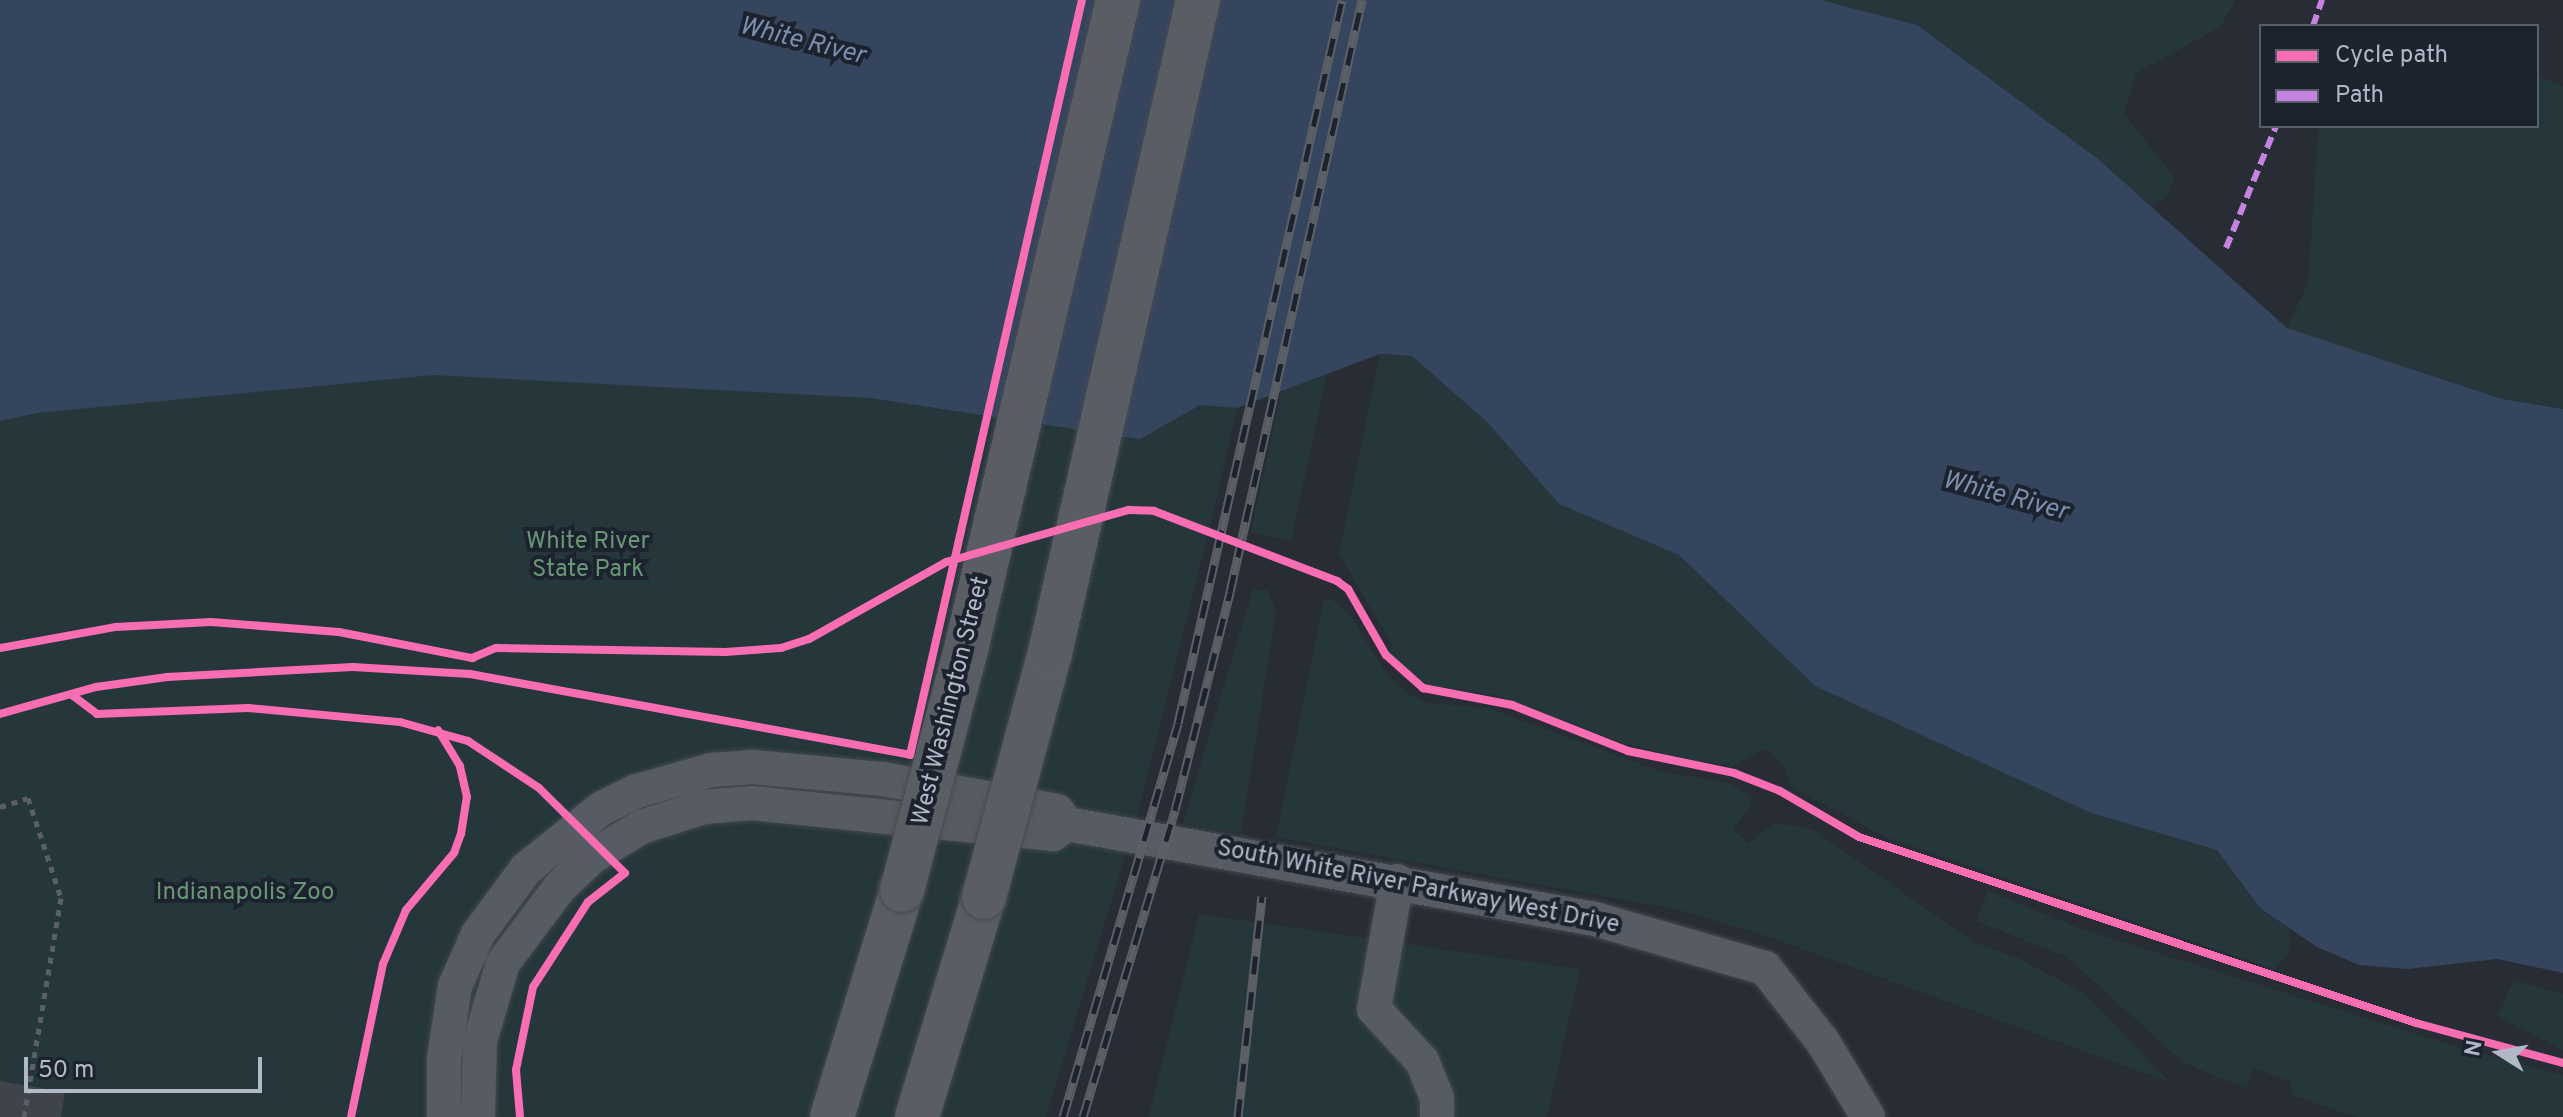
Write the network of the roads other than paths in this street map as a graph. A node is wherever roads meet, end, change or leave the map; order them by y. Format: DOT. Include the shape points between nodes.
graph roads {
  1 [pos="1118,0"];
  2 [pos="1198,0"];
  3 [pos="1067,824"];
  4 [pos="1397,881"];
  5 [pos="444,1117"];
  6 [pos="478,1117"];
  7 [pos="832,1117"];
  8 [pos="917,1117"];
  9 [pos="1437,1117"];
  10 [pos="1868,1117"];
  1 -- 7 [label="main road, West Washington Street, bridge" via="982,586 902,890"];
  2 -- 8 [label="main road, bridge" via="1050,653"];
  3 -- 4 [label="street, South White River Parkway West Drive"];
  3 -- 5 [label="street, South White River Parkway West Drive" via="1057,811 801,769 711,770 637,791 602,808 548,848 478,934 455,986 444,1058"];
  3 -- 6 [label="street, South White River Parkway West Drive" via="1053,834 752,803 704,807 641,827 592,857 560,887 503,963 480,1041"];
  4 -- 9 [label="street" via="1374,1009 1422,1061 1437,1098"];
  4 -- 10 [label="street, South White River Parkway West Drive" via="1595,919 1765,968 1823,1042"];
}
